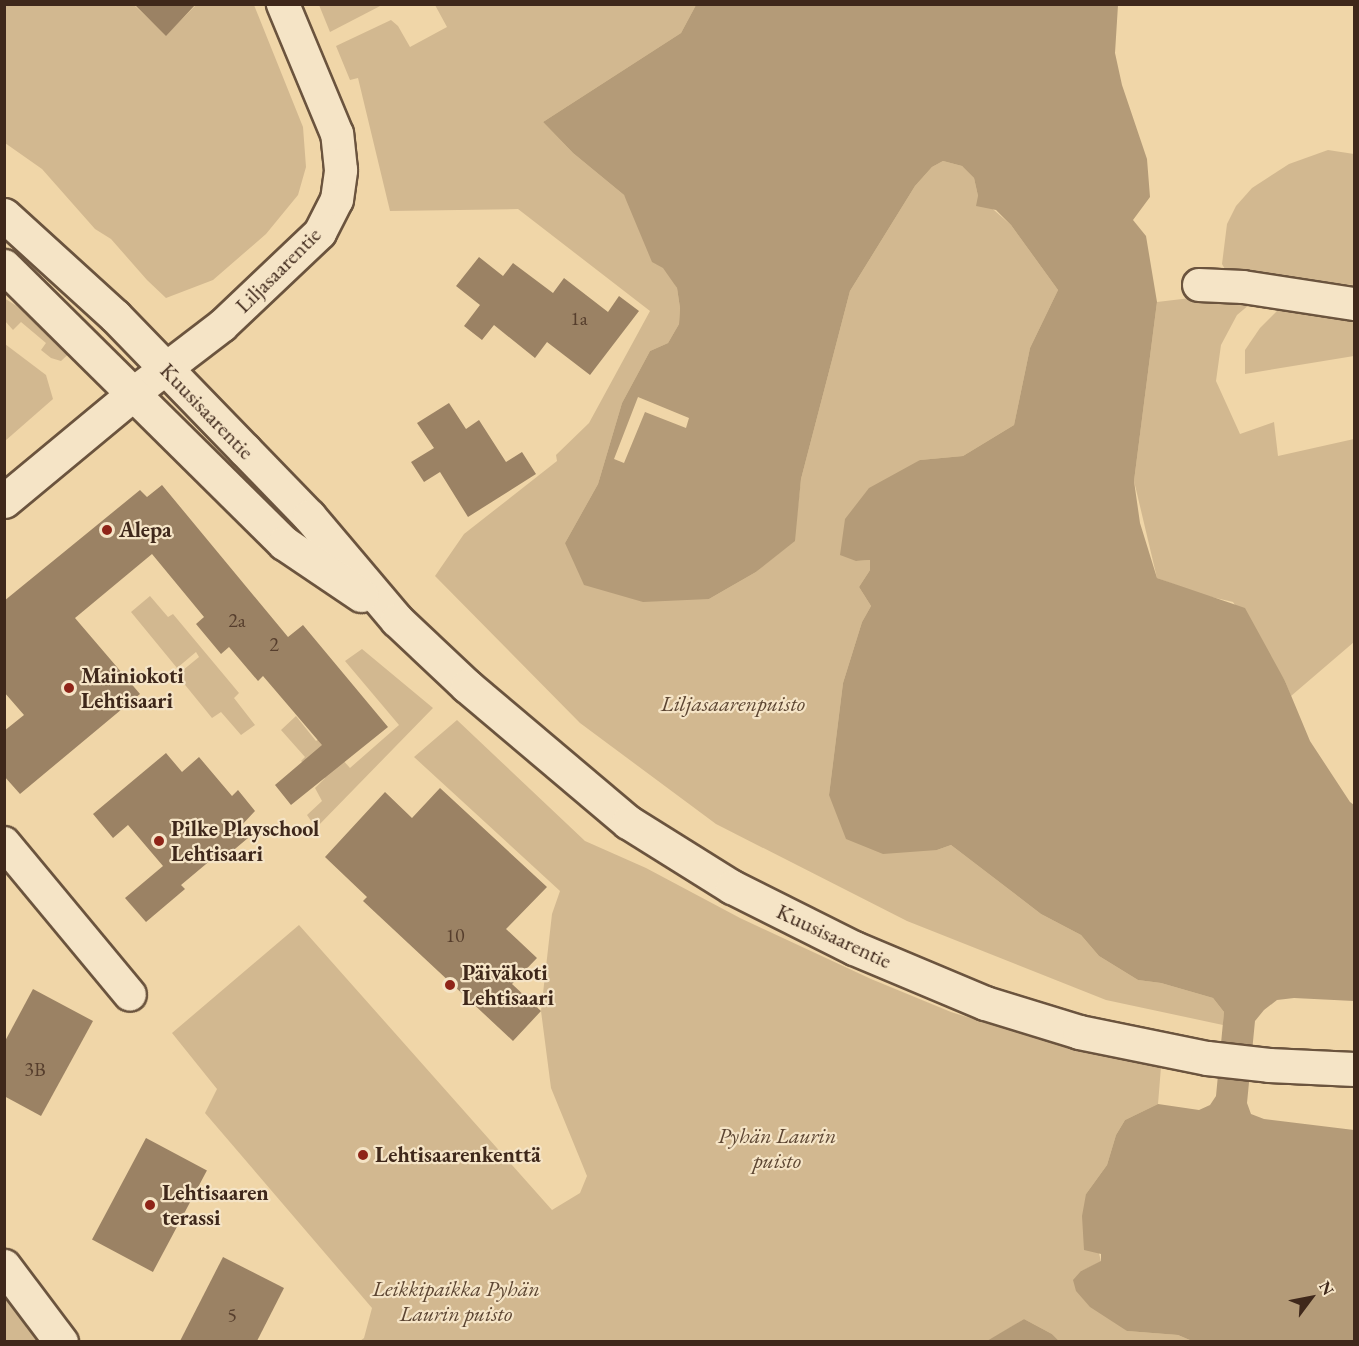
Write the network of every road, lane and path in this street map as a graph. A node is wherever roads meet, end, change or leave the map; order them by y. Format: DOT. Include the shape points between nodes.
graph roads {
  1 [pos="283,4"];
  2 [pos="4,215"];
  3 [pos="4,266"];
  4 [pos="1199,285"];
  5 [pos="1354,304"];
  6 [pos="166,369"];
  7 [pos="133,394"];
  8 [pos="4,501"];
  9 [pos="397,620"];
  10 [pos="4,843"];
  11 [pos="130,995"];
  12 [pos="1354,1069"];
  13 [pos="4,1266"];
  14 [pos="61,1341"];
  1 -- 6 [label="street, Liljasaarentie" via="337,134 341,170 337,200 320,233 222,326"];
  2 -- 6 [label="main road, Kuusisaarentie" via="115,316"];
  3 -- 7 [label="main road, Kuusisaarentie"];
  4 -- 5 [label="street" via="1243,287"];
  6 -- 7 [label="street, Liljasaarentie"];
  6 -- 9 [label="main road, Kuusisaarentie" via="309,516"];
  7 -- 8 [label="main road"];
  7 -- 9 [label="main road, Kuusisaarentie" via="284,543"];
  9 -- 12 [label="main road, Kuusisaarentie" via="466,686 628,822 732,887 854,948 985,1003 1079,1032 1207,1058"];
  10 -- 11 [label="street"];
  13 -- 14 [label="main road"];
}
